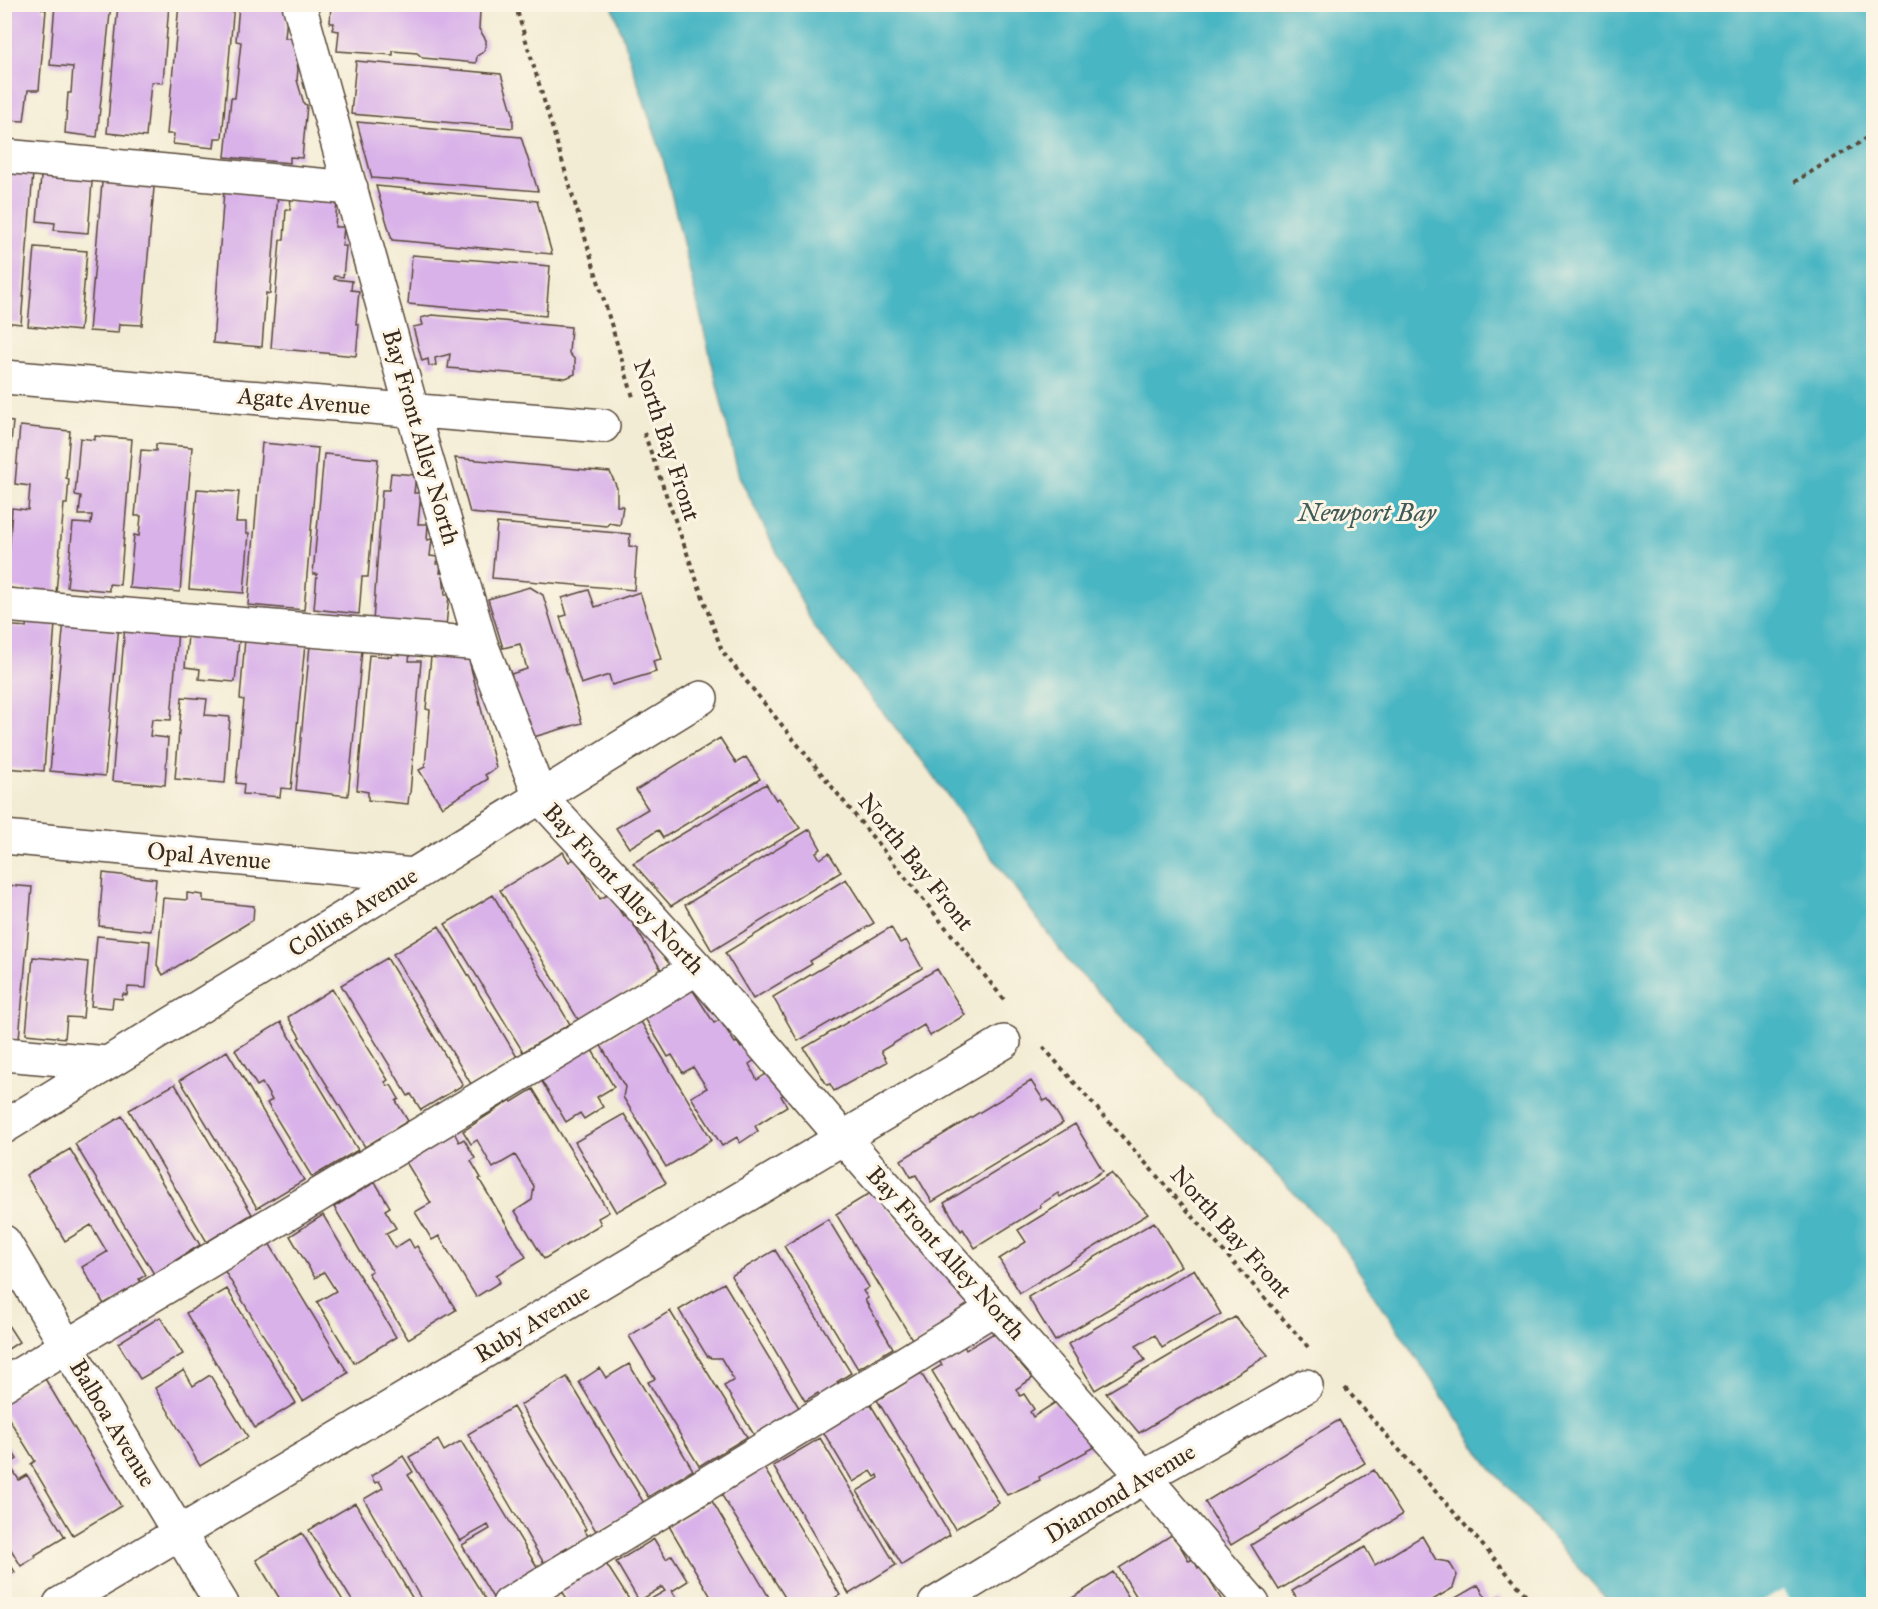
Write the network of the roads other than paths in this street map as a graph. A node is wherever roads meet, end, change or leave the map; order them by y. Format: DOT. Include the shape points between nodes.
graph roads {
  1 [pos="299,4"];
  2 [pos="4,156"];
  3 [pos="351,188"];
  4 [pos="4,377"];
  5 [pos="412,410"];
  6 [pos="603,426"];
  7 [pos="4,605"];
  8 [pos="481,644"];
  9 [pos="701,698"];
  10 [pos="540,797"];
  11 [pos="4,837"];
  12 [pos="414,874"];
  13 [pos="697,968"];
  14 [pos="1004,1042"];
  15 [pos="4,1054"];
  16 [pos="108,1063"];
  17 [pos="4,1127"];
  18 [pos="843,1137"];
  19 [pos="4,1242"];
  20 [pos="995,1308"];
  21 [pos="67,1346"];
  22 [pos="1322,1382"];
  23 [pos="4,1384"];
  24 [pos="1144,1477"];
  25 [pos="179,1532"];
  26 [pos="60,1605"];
  27 [pos="222,1605"];
  28 [pos="509,1605"];
  29 [pos="935,1605"];
  30 [pos="1253,1605"];
  1 -- 3 [label="street, Bay Front Alley North"];
  2 -- 3 [label="street"];
  3 -- 5 [label="street, Bay Front Alley North"];
  4 -- 5 [label="street, Agate Avenue"];
  5 -- 6 [label="street, Agate Avenue"];
  5 -- 8 [label="street, Bay Front Alley North"];
  7 -- 8 [label="street"];
  8 -- 10 [label="street, Bay Front Alley North"];
  9 -- 10 [label="street, Collins Avenue"];
  10 -- 12 [label="street, Collins Avenue"];
  10 -- 13 [label="street, Bay Front Alley North"];
  11 -- 12 [label="street, Opal Avenue"];
  12 -- 16 [label="street, Collins Avenue"];
  13 -- 18 [label="street, Bay Front Alley North"];
  13 -- 21 [label="street"];
  14 -- 18 [label="street, Ruby Avenue"];
  15 -- 16 [label="street"];
  16 -- 17 [label="street, Collins Avenue"];
  18 -- 20 [label="street, Bay Front Alley North"];
  18 -- 25 [label="street, Ruby Avenue"];
  19 -- 21 [label="street, Balboa Avenue"];
  20 -- 24 [label="street, Bay Front Alley North"];
  20 -- 28 [label="street"];
  21 -- 23 [label="street"];
  21 -- 25 [label="street, Balboa Avenue"];
  22 -- 24 [label="street, Diamond Avenue"];
  24 -- 29 [label="street, Diamond Avenue"];
  24 -- 30 [label="street, Bay Front Alley North"];
  25 -- 26 [label="street, Ruby Avenue"];
  25 -- 27 [label="street, Balboa Avenue"];
}
